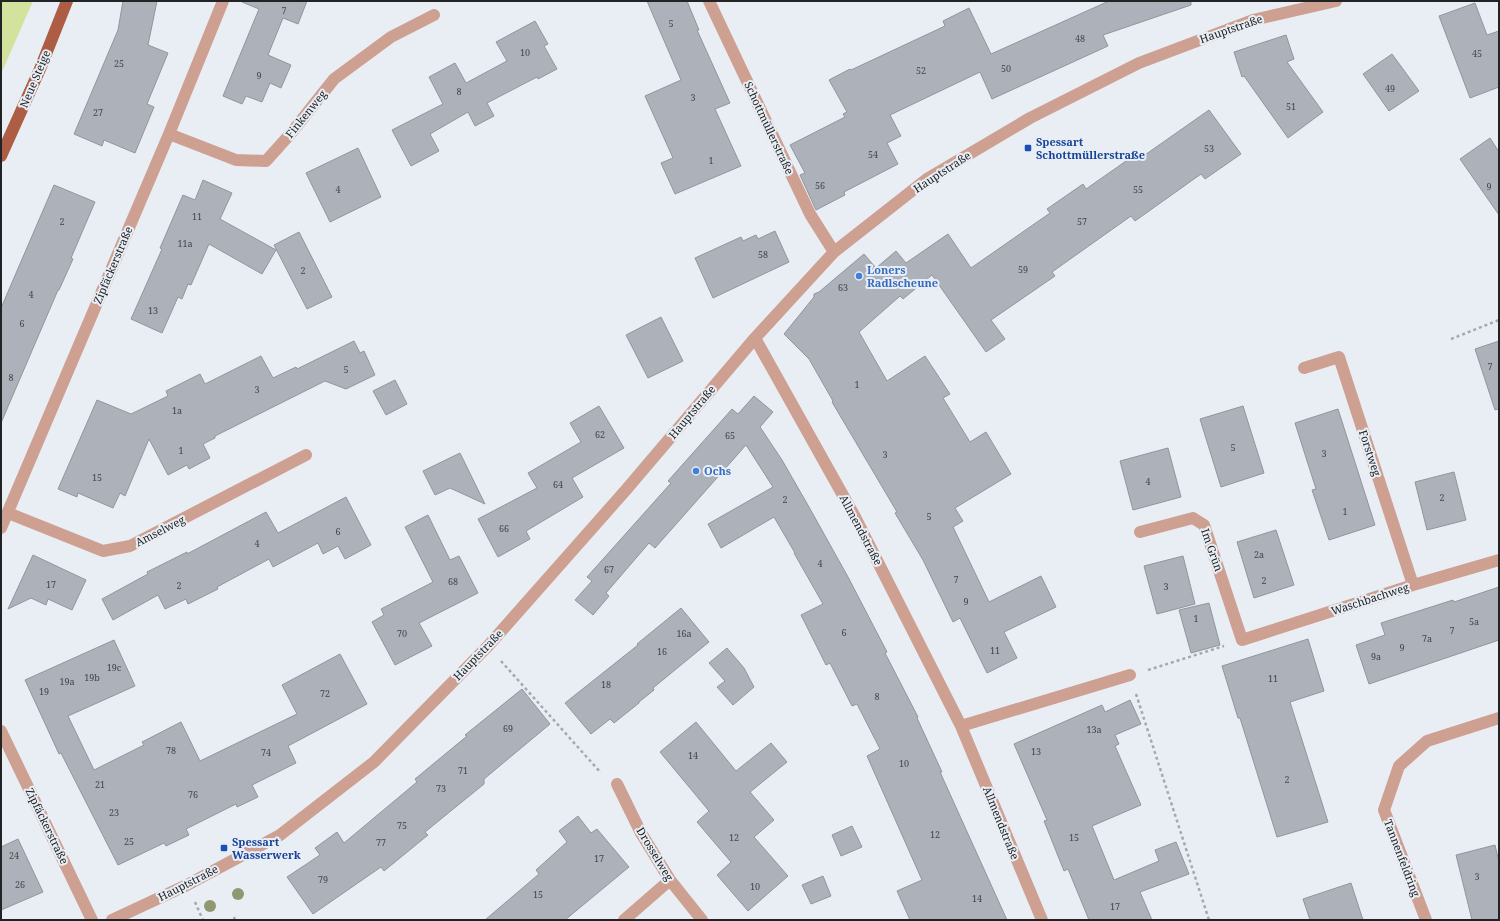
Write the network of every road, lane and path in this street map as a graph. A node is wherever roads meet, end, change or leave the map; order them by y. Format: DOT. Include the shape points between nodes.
graph roads {
  1 [pos="67,1"];
  2 [pos="223,1"];
  3 [pos="709,1"];
  4 [pos="1336,1"];
  5 [pos="434,15"];
  6 [pos="169,134"];
  7 [pos="1,156"];
  8 [pos="834,252"];
  9 [pos="1499,320"];
  10 [pos="755,338"];
  11 [pos="1451,339"];
  12 [pos="1304,368"];
  13 [pos="306,455"];
  14 [pos="8,513"];
  15 [pos="1,528"];
  16 [pos="1140,532"];
  17 [pos="1499,560"];
  18 [pos="1412,584"];
  19 [pos="1242,640"];
  20 [pos="501,661"];
  21 [pos="1130,676"];
  22 [pos="1499,718"];
  23 [pos="961,726"];
  24 [pos="1,731"];
  25 [pos="617,784"];
  26 [pos="670,880"];
  27 [pos="197,905"];
  28 [pos="92,920"];
  29 [pos="112,920"];
  30 [pos="203,920"];
  31 [pos="624,920"];
  32 [pos="702,920"];
  33 [pos="1042,920"];
  34 [pos="1209,920"];
  35 [pos="1426,920"];
  1 -- 7 [label="main road, Neue Steige"];
  2 -- 6 [label="street, Zipfäckerstraße"];
  3 -- 8 [label="street, Schottmüllerstraße" via="810,214"];
  4 -- 8 [label="street, Hauptstraße" via="1253,20 1140,62 1030,118 928,179"];
  5 -- 6 [label="street, Finkenweg" via="391,37 334,79 266,161 236,160"];
  6 -- 14 [label="street, Zipfäckerstraße"];
  8 -- 10 [label="street, Hauptstraße"];
  9 -- 11 [label="path"];
  10 -- 23 [label="street, Allmendstraße" via="854,515"];
  10 -- 29 [label="street, Hauptstraße" via="488,646 374,762 280,835 187,885"];
  12 -- 18 [label="street, Forstweg" via="1339,357"];
  13 -- 14 [label="street, Amselweg" via="130,546 103,551"];
  14 -- 15 [label="street, Zipfäckerstraße"];
  16 -- 19 [label="street, Im Grün" via="1193,518 1204,525"];
  17 -- 18 [label="street, Waschbachweg"];
  18 -- 19 [label="street, Waschbachweg"];
  19 -- 21 [label="path"];
  20 -- 25 [label="path" via="599,772"];
  21 -- 23 [label="street"];
  21 -- 34 [label="path"];
  22 -- 35 [label="street, Tannenfeldring" via="1427,741 1399,766 1384,810"];
  23 -- 33 [label="street, Allmendstraße"];
  24 -- 28 [label="street, Zipfäckerstraße"];
  25 -- 26 [label="street, Drosselweg" via="641,832"];
  26 -- 31 [label="street"];
  26 -- 32 [label="street, Drosselweg"];
  27 -- 30 [label="path"];
}
